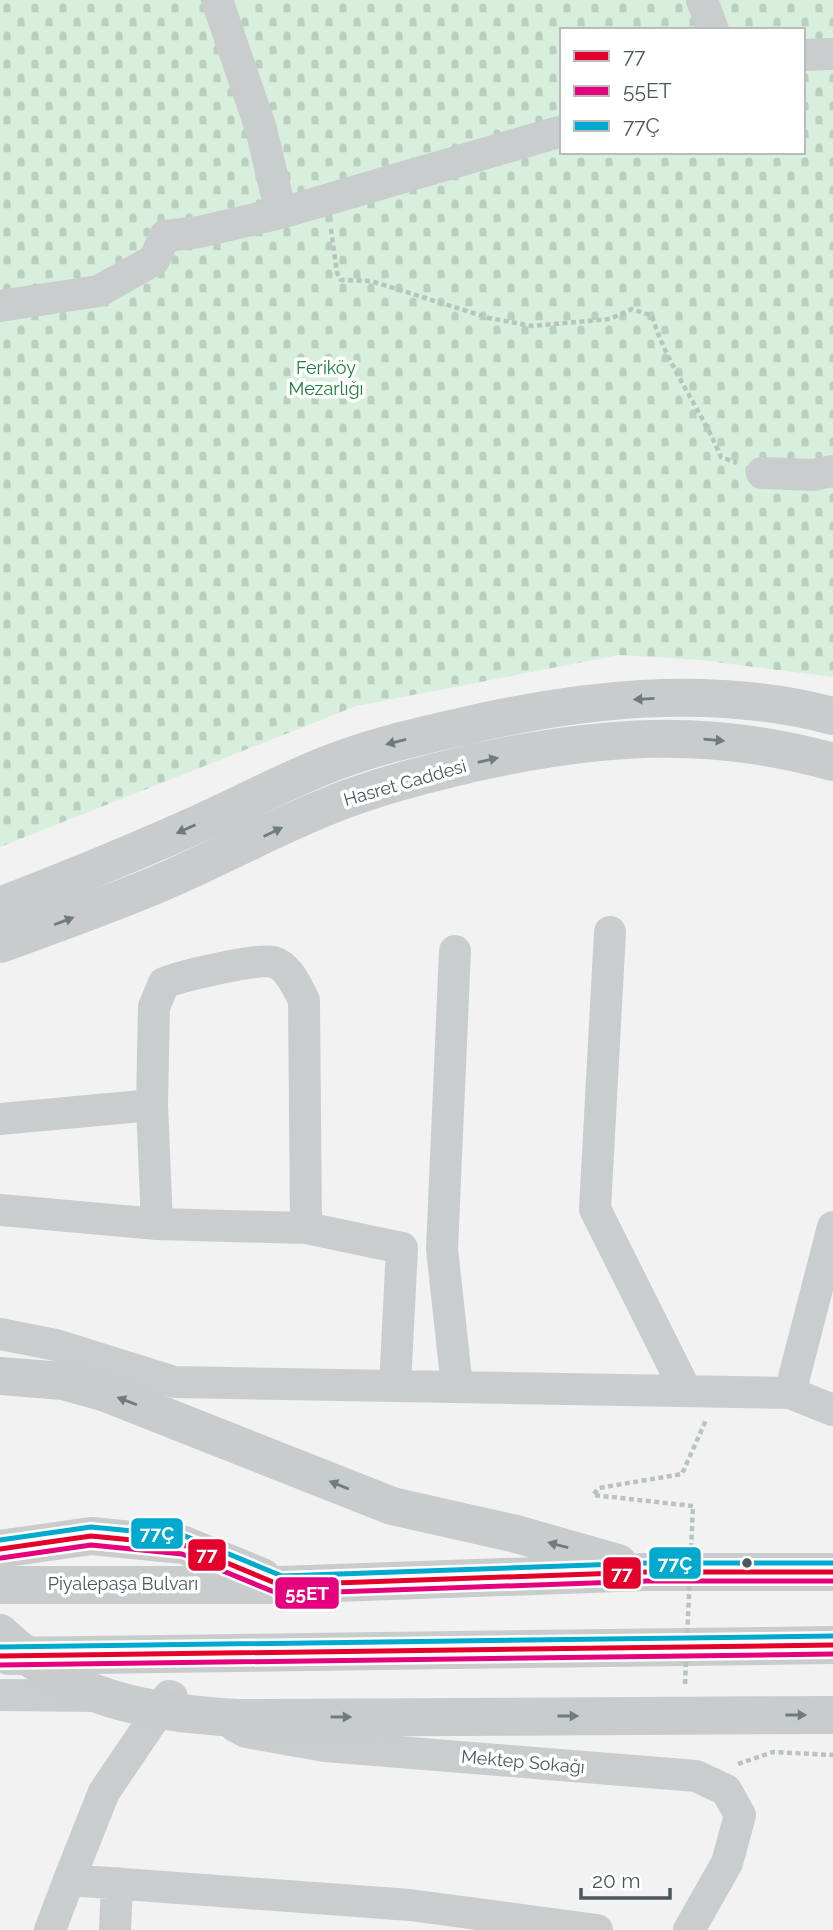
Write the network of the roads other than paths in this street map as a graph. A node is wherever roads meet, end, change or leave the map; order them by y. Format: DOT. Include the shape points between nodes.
graph roads {
  1 [pos="217,0"];
  2 [pos="702,0"];
  3 [pos="712,28"];
  4 [pos="833,54"];
  5 [pos="805,55"];
  6 [pos="560,132"];
  7 [pos="281,213"];
  8 [pos="0,306"];
  9 [pos="833,471"];
  10 [pos="762,473"];
  11 [pos="833,716"];
  12 [pos="833,762"];
  13 [pos="0,906"];
  14 [pos="610,932"];
  15 [pos="0,944"];
  16 [pos="455,951"];
  17 [pos="152,1105"];
  18 [pos="0,1119"];
  19 [pos="0,1210"];
  20 [pos="156,1224"];
  21 [pos="833,1227"];
  22 [pos="306,1228"];
  23 [pos="402,1248"];
  24 [pos="442,1249"];
  25 [pos="0,1334"];
  26 [pos="16,1376"];
  27 [pos="395,1386"];
  28 [pos="457,1387"];
  29 [pos="686,1391"];
  30 [pos="790,1393"];
  31 [pos="833,1410"];
  32 [pos="0,1549"];
  33 [pos="647,1572"];
  34 [pos="832,1572"];
  35 [pos="0,1585"];
  36 [pos="281,1585"];
  37 [pos="0,1633"];
  38 [pos="833,1646"];
  39 [pos="185,1655"];
  40 [pos="0,1656"];
  41 [pos="0,1695"];
  42 [pos="169,1696"];
  43 [pos="833,1715"];
  44 [pos="69,1880"];
  45 [pos="117,1883"];
  46 [pos="50,1930"];
  47 [pos="115,1930"];
  48 [pos="597,1930"];
  49 [pos="689,1930"];
  1 -- 7 [label="street" via="261,129"];
  2 -- 3 [label="street"];
  4 -- 5 [label="street"];
  6 -- 7 [label="street"];
  7 -- 8 [label="street" via="165,236 155,260 99,291"];
  9 -- 10 [label="street"];
  11 -- 13 [label="main road, one-way" via="726,699 647,698 503,716 333,762 116,860"];
  15 -- 12 [label="main road, Hasret Caddesi, one-way" via="158,885 325,807 387,784 530,751 657,737 747,743"];
  14 -- 29 [label="street" via="595,1209"];
  16 -- 24 [label="street"];
  17 -- 18 [label="street"];
  17 -- 20 [label="street"];
  17 -- 22 [label="street" via="155,1007 164,983 188,973 273,962 287,971 304,1000"];
  19 -- 20 [label="street"];
  20 -- 22 [label="street"];
  21 -- 30 [label="street"];
  22 -- 23 [label="street"];
  23 -- 24 [label="street"];
  23 -- 27 [label="street"];
  24 -- 28 [label="street"];
  25 -- 27 [label="street" via="56,1345 174,1382"];
  33 -- 26 [label="main road, one-way" via="516,1534 392,1506 106,1393 64,1381"];
  27 -- 28 [label="street"];
  28 -- 29 [label="street"];
  29 -- 30 [label="street"];
  30 -- 31 [label="street"];
  32 -- 36 [label="main road" via="91,1536 184,1545"];
  33 -- 34 [label="main road, Piyalepaşa Bulvarı"];
  33 -- 36 [label="main road, Piyalepaşa Bulvarı"];
  35 -- 36 [label="main road, Piyalepaşa Bulvarı"];
  37 -- 43 [label="main road, one-way, bridge" via="77,1686 127,1706 177,1714 237,1718"];
  38 -- 39 [label="main road"];
  39 -- 40 [label="main road"];
  39 -- 42 [label="street"];
  41 -- 42 [label="street"];
  42 -- 44 [label="street" via="104,1792"];
  42 -- 49 [label="street, Mektep Sokağı" via="247,1732 325,1746 696,1776 712,1783 726,1790 740,1815 727,1863"];
  44 -- 45 [label="street"];
  44 -- 46 [label="street"];
  45 -- 47 [label="street"];
  45 -- 48 [label="street" via="410,1905"];
}
